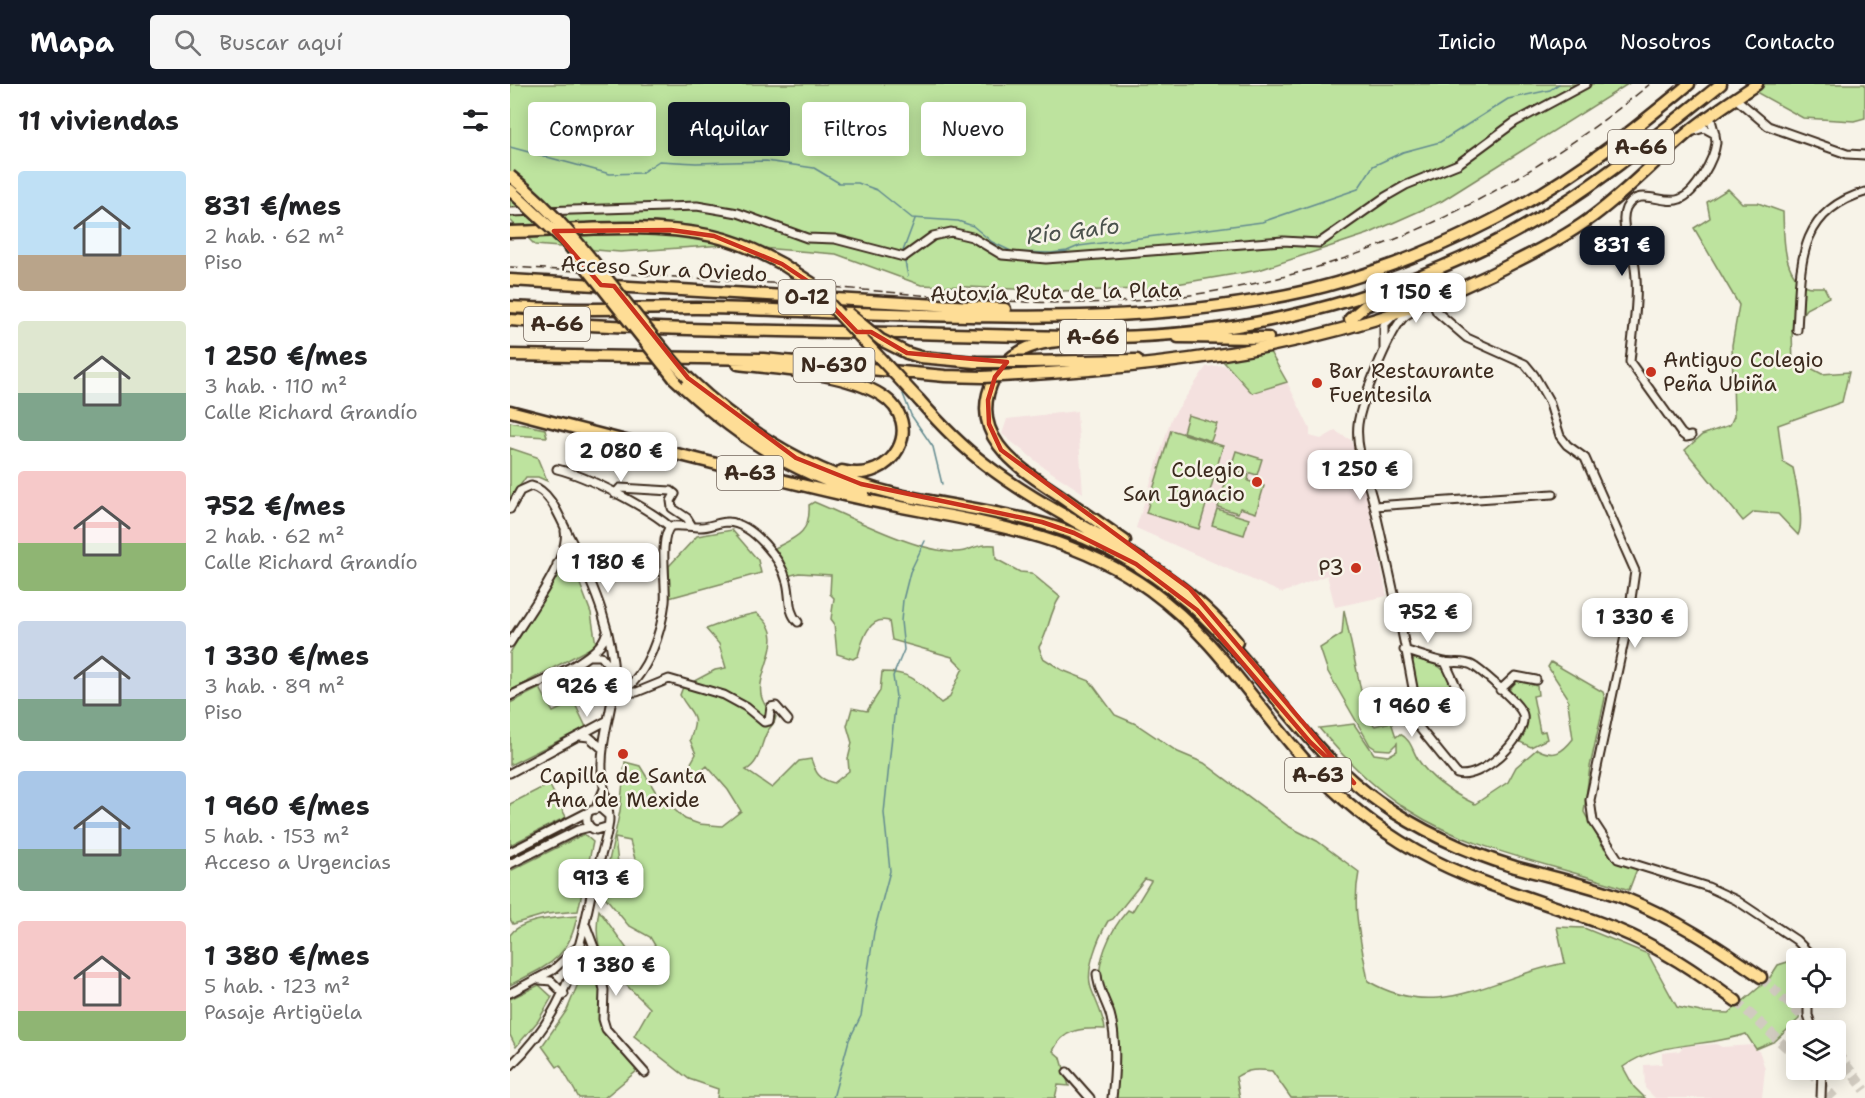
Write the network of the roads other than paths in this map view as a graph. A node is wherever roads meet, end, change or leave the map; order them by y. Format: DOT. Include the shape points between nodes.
graph roads {
  1 [pos="1586,84"];
  2 [pos="1689,84"];
  3 [pos="1720,84"];
  4 [pos="1757,84"];
  5 [pos="1735,98"];
  6 [pos="1706,122"];
  7 [pos="1715,135"];
  8 [pos="1865,154"];
  9 [pos="510,176"];
  10 [pos="510,190"];
  11 [pos="1865,192"];
  12 [pos="510,212"];
  13 [pos="510,232"];
  14 [pos="1505,237"];
  15 [pos="510,280"];
  16 [pos="809,282"];
  17 [pos="510,301"];
  18 [pos="1430,302"];
  19 [pos="510,307"];
  20 [pos="579,308"];
  21 [pos="1104,315"];
  22 [pos="1391,316"];
  23 [pos="1350,319"];
  24 [pos="510,320"];
  25 [pos="1364,324"];
  26 [pos="510,327"];
  27 [pos="603,327"];
  28 [pos="1383,329"];
  29 [pos="1797,330"];
  30 [pos="1393,333"];
  31 [pos="1154,334"];
  32 [pos="1114,337"];
  33 [pos="1268,338"];
  34 [pos="510,355"];
  35 [pos="1382,357"];
  36 [pos="685,358"];
  37 [pos="1203,358"];
  38 [pos="510,413"];
  39 [pos="1691,436"];
  40 [pos="766,440"];
  41 [pos="557,469"];
  42 [pos="615,494"];
  43 [pos="1553,494"];
  44 [pos="1374,506"];
  45 [pos="510,509"];
  46 [pos="936,512"];
  47 [pos="564,526"];
  48 [pos="692,526"];
  49 [pos="670,527"];
  50 [pos="557,564"];
  51 [pos="582,564"];
  52 [pos="1211,611"];
  53 [pos="798,622"];
  54 [pos="606,632"];
  55 [pos="510,643"];
  56 [pos="1404,650"];
  57 [pos="590,656"];
  58 [pos="1445,662"];
  59 [pos="612,670"];
  60 [pos="1536,680"];
  61 [pos="1500,690"];
  62 [pos="1413,691"];
  63 [pos="613,692"];
  64 [pos="623,692"];
  65 [pos="510,696"];
  66 [pos="608,720"];
  67 [pos="788,720"];
  68 [pos="578,736"];
  69 [pos="603,749"];
  70 [pos="510,772"];
  71 [pos="1354,783"];
  72 [pos="604,789"];
  73 [pos="596,808"];
  74 [pos="588,813"];
  75 [pos="608,815"];
  76 [pos="606,827"];
  77 [pos="593,829"];
  78 [pos="603,843"];
  79 [pos="510,852"];
  80 [pos="510,864"];
  81 [pos="586,924"];
  82 [pos="581,944"];
  83 [pos="1804,948"];
  84 [pos="1097,974"];
  85 [pos="1761,977"];
  86 [pos="535,981"];
  87 [pos="510,993"];
  88 [pos="564,994"];
  89 [pos="1736,1001"];
  90 [pos="510,1066"];
  91 [pos="1067,1072"];
  92 [pos="645,1073"];
  93 [pos="1822,1080"];
  94 [pos="1090,1098"];
  95 [pos="1112,1098"];
  96 [pos="1821,1098"];
  1 -- 12 [label="street" via="1515,122 1458,164 1406,185 1319,243 1311,244 1283,241 1046,259 1002,255 972,237 951,232 933,236 904,257 835,239 807,238 738,213 697,206"];
  2 -- 21 [label="highway, Autovía Ruta de la Plata / A-66" via="1593,160 1473,231 1420,254 1313,289 1265,299 1209,308"];
  3 -- 14 [label="highway, Autovía Ruta de la Plata / A-66" via="1596,181"];
  4 -- 5 [label="highway, N-630"];
  5 -- 6 [label="highway, N-630"];
  5 -- 8 [label="street" via="1768,126 1847,154"];
  6 -- 7 [label="street"];
  6 -- 7 [label="street"];
  6 -- 18 [label="highway, N-630" via="1689,132 1587,221 1498,271"];
  7 -- 39 [label="street" via="1716,144 1691,192 1670,201 1640,197 1627,206 1623,216 1634,263 1636,306 1630,362 1681,433"];
  9 -- 40 [label="highway, A-63, bridge" via="577,239 688,378 713,402"];
  10 -- 46 [label="highway, bridge" via="567,243 674,378 726,424 797,468 850,489"];
  11 -- 29 [label="street" via="1840,201 1815,221 1804,246"];
  13 -- 16 [label="highway, N-630, bridge" via="671,230 714,236 782,264"];
  14 -- 23 [label="highway" via="1434,277 1365,306"];
  14 -- 31 [label="highway, Autovía Ruta de la Plata / A-66" via="1423,274 1326,306 1229,327"];
  15 -- 21 [label="highway, Acceso Sur a Oviedo / O-12"];
  16 -- 37 [label="highway, N-630, bridge" via="880,340 920,357 975,362"];
  16 -- 52 [label="highway, bridge" via="939,423 984,464 1121,545"];
  17 -- 20 [label="highway"];
  18 -- 22 [label="highway, N-630"];
  18 -- 30 [label="street" via="1405,316"];
  18 -- 83 [label="street" via="1467,338 1525,364 1549,401 1560,436 1585,458 1635,571 1590,800 1593,821 1618,859 1708,887 1736,900"];
  19 -- 20 [label="highway, Autovía Ruta de la Plata / A-66"];
  20 -- 21 [label="highway, Autovía Ruta de la Plata / A-66"];
  22 -- 25 [label="highway, N-630"];
  22 -- 28 [label="street"];
  22 -- 30 [label="street"];
  24 -- 27 [label="highway, Autovía Ruta de la Plata / A-66"];
  25 -- 28 [label="street"];
  25 -- 37 [label="highway, N-630"];
  26 -- 27 [label="highway"];
  27 -- 32 [label="highway, Autovía Ruta de la Plata / A-66"];
  28 -- 35 [label="street" via="1386,341"];
  30 -- 35 [label="street"];
  31 -- 32 [label="highway, Autovía Ruta de la Plata / A-66"];
  31 -- 33 [label="highway"];
  32 -- 52 [label="highway" via="1038,344 1017,354 1000,369 992,384 987,410 991,431 1001,450 1018,467 1163,567"];
  34 -- 36 [label="highway, N-630"];
  35 -- 44 [label="street" via="1364,397 1358,426"];
  36 -- 37 [label="highway, N-630, bridge" via="763,358 982,377 1122,368"];
  36 -- 40 [label="highway" via="815,375 858,386 888,401 902,428 893,459 880,469 862,474 831,468"];
  38 -- 46 [label="highway, A-63" via="848,496"];
  40 -- 71 [label="highway, A-63" via="840,477 895,494 1042,522 1074,532 1136,564 1204,617 1232,645 1310,742"];
  41 -- 42 [label="street"];
  42 -- 48 [label="street" via="620,488 672,491 672,508"];
  42 -- 49 [label="street" via="650,511"];
  43 -- 44 [label="street"];
  44 -- 56 [label="street"];
  45 -- 47 [label="street" via="525,487 538,487"];
  46 -- 89 [label="highway, A-63" via="1040,535 1100,560 1133,579 1206,638 1295,750 1368,821 1442,866 1647,942"];
  47 -- 50 [label="street" via="566,546"];
  47 -- 51 [label="street"];
  48 -- 49 [label="street"];
  48 -- 53 [label="street" via="725,522 750,531 786,578 790,608"];
  49 -- 64 [label="street" via="666,538 665,601 650,659"];
  50 -- 51 [label="street" via="564,559"];
  50 -- 55 [label="street"];
  51 -- 54 [label="street"];
  52 -- 71 [label="highway"];
  54 -- 57 [label="street" via="601,646"];
  54 -- 59 [label="street"];
  56 -- 58 [label="street"];
  56 -- 62 [label="street"];
  57 -- 59 [label="street" via="601,656"];
  57 -- 65 [label="street"];
  58 -- 61 [label="street" via="1473,665"];
  58 -- 62 [label="street" via="1457,688 1451,696 1437,705"];
  59 -- 63 [label="street"];
  60 -- 61 [label="street" via="1515,676"];
  61 -- 62 [label="street" via="1523,713 1521,729 1485,769 1462,775 1413,720"];
  63 -- 64 [label="street"];
  63 -- 66 [label="street"];
  64 -- 67 [label="street" via="637,692 669,679 724,695 764,722 769,722 771,707 776,706"];
  66 -- 68 [label="street"];
  66 -- 69 [label="street"];
  68 -- 69 [label="street" via="588,737"];
  68 -- 70 [label="street"];
  69 -- 72 [label="street"];
  71 -- 85 [label="highway, A-63" via="1446,841 1655,911 1710,941"];
  72 -- 73 [label="street"];
  72 -- 75 [label="street"];
  73 -- 74 [label="street"];
  73 -- 75 [label="street"];
  74 -- 77 [label="street" via="587,821"];
  74 -- 79 [label="street"];
  75 -- 76 [label="street"];
  76 -- 77 [label="street"];
  76 -- 78 [label="street"];
  77 -- 78 [label="street"];
  77 -- 80 [label="street" via="578,830"];
  78 -- 81 [label="street"];
  81 -- 82 [label="street"];
  81 -- 92 [label="street" via="604,990 606,1029"];
  82 -- 86 [label="street"];
  82 -- 88 [label="street"];
  84 -- 95 [label="street" via="1098,990 1110,1014 1113,1036"];
  86 -- 87 [label="street"];
  86 -- 88 [label="street" via="551,981"];
  88 -- 90 [label="street" via="538,1036"];
  91 -- 94 [label="street"];
  93 -- 96 [label="street"];
}
